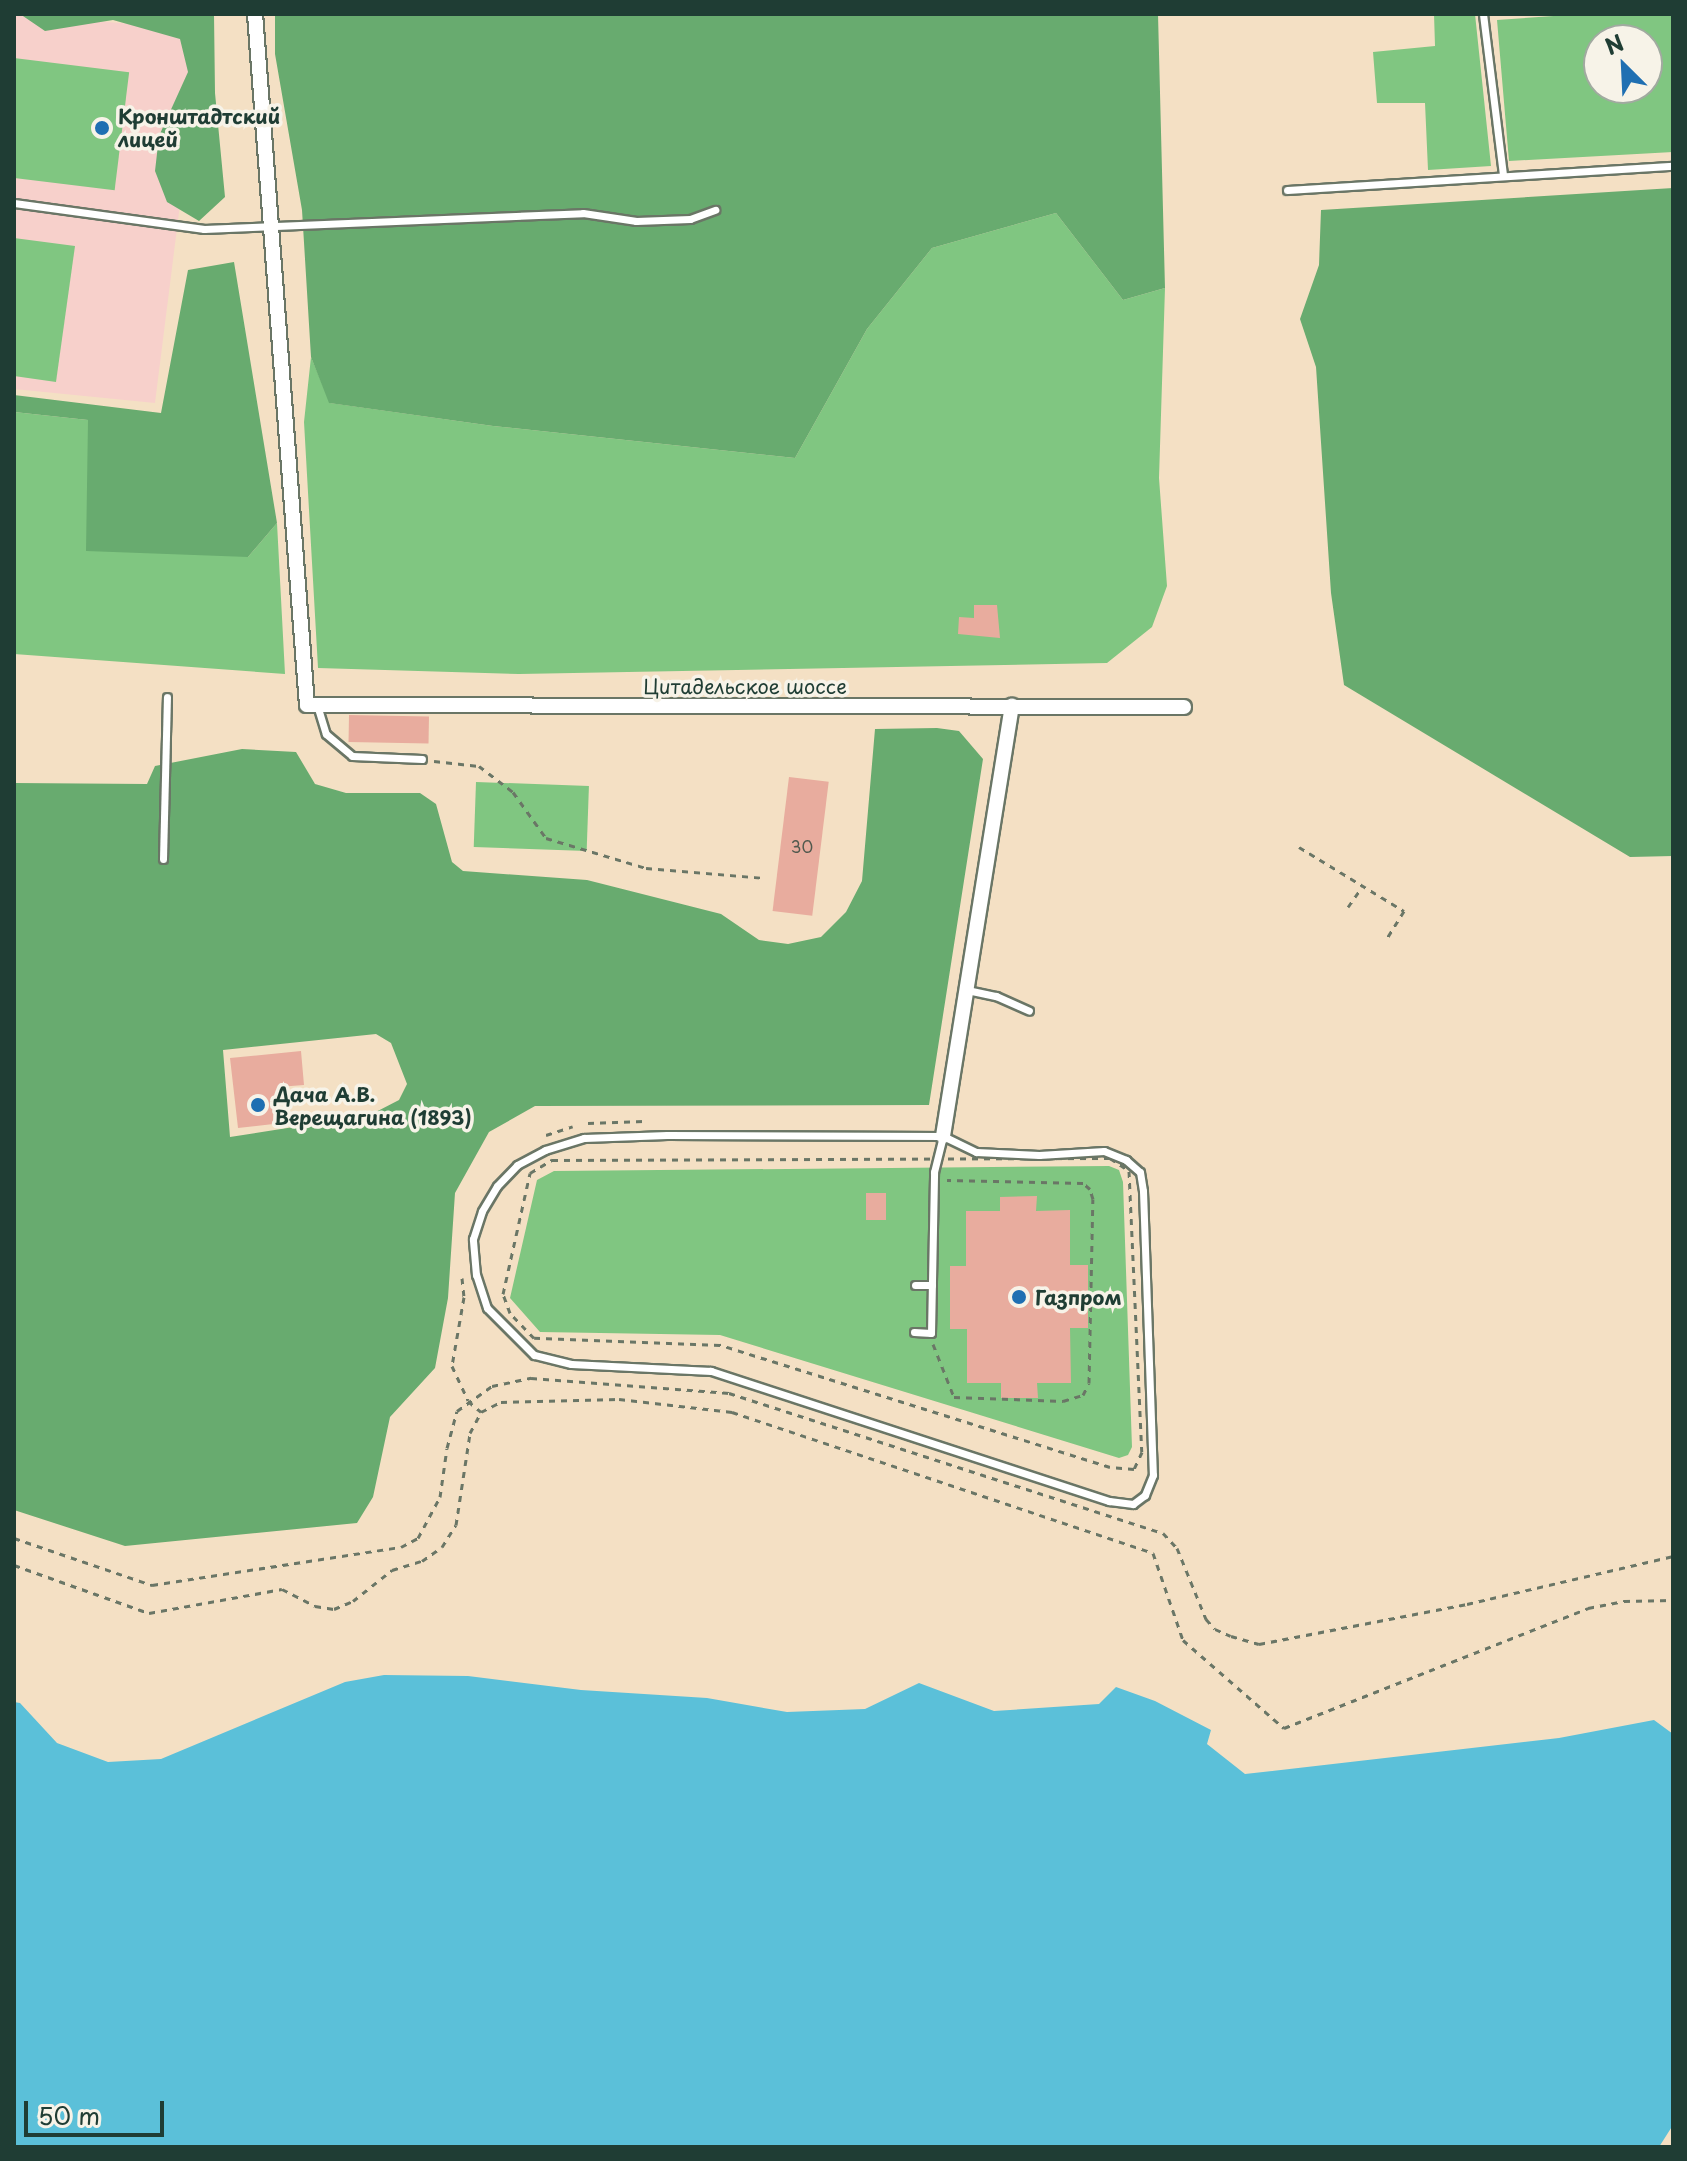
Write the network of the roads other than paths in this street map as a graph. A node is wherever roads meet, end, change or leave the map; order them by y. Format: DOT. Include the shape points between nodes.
graph roads {
  1 [pos="255,14"];
  2 [pos="1483,14"];
  3 [pos="1673,166"];
  4 [pos="1503,175"];
  5 [pos="1287,190"];
  6 [pos="14,203"];
  7 [pos="715,210"];
  8 [pos="273,228"];
  9 [pos="167,697"];
  10 [pos="312,705"];
  11 [pos="1012,706"];
  12 [pos="1184,707"];
  13 [pos="422,759"];
  14 [pos="163,859"];
  15 [pos="965,989"];
  16 [pos="1029,1011"];
  17 [pos="943,1136"];
  18 [pos="915,1285"];
  19 [pos="932,1285"];
  20 [pos="914,1332"];
  1 -- 8 [label="street"];
  2 -- 4 [label="lane"];
  3 -- 4 [label="lane"];
  4 -- 5 [label="lane"];
  6 -- 8 [label="lane" via="204,229"];
  7 -- 8 [label="lane" via="690,219 636,221 583,213"];
  8 -- 10 [label="street"];
  9 -- 14 [label="lane"];
  10 -- 11 [label="street, Цитадельское шоссе"];
  10 -- 13 [label="lane" via="326,734 352,756"];
  11 -- 12 [label="street, Цитадельское шоссе"];
  11 -- 15 [label="street"];
  15 -- 16 [label="lane"];
  15 -- 17 [label="street"];
  17 -- 17 [label="lane" via="584,1138 545,1150 497,1186 482,1211 473,1239 476,1275 487,1308 534,1355 571,1364 711,1371 1109,1501 1133,1504 1145,1495 1153,1475 1140,1172 1104,1151 976,1152"];
  17 -- 19 [label="lane" via="934,1180"];
  18 -- 19 [label="lane"];
  19 -- 20 [label="lane" via="931,1333"];
}
